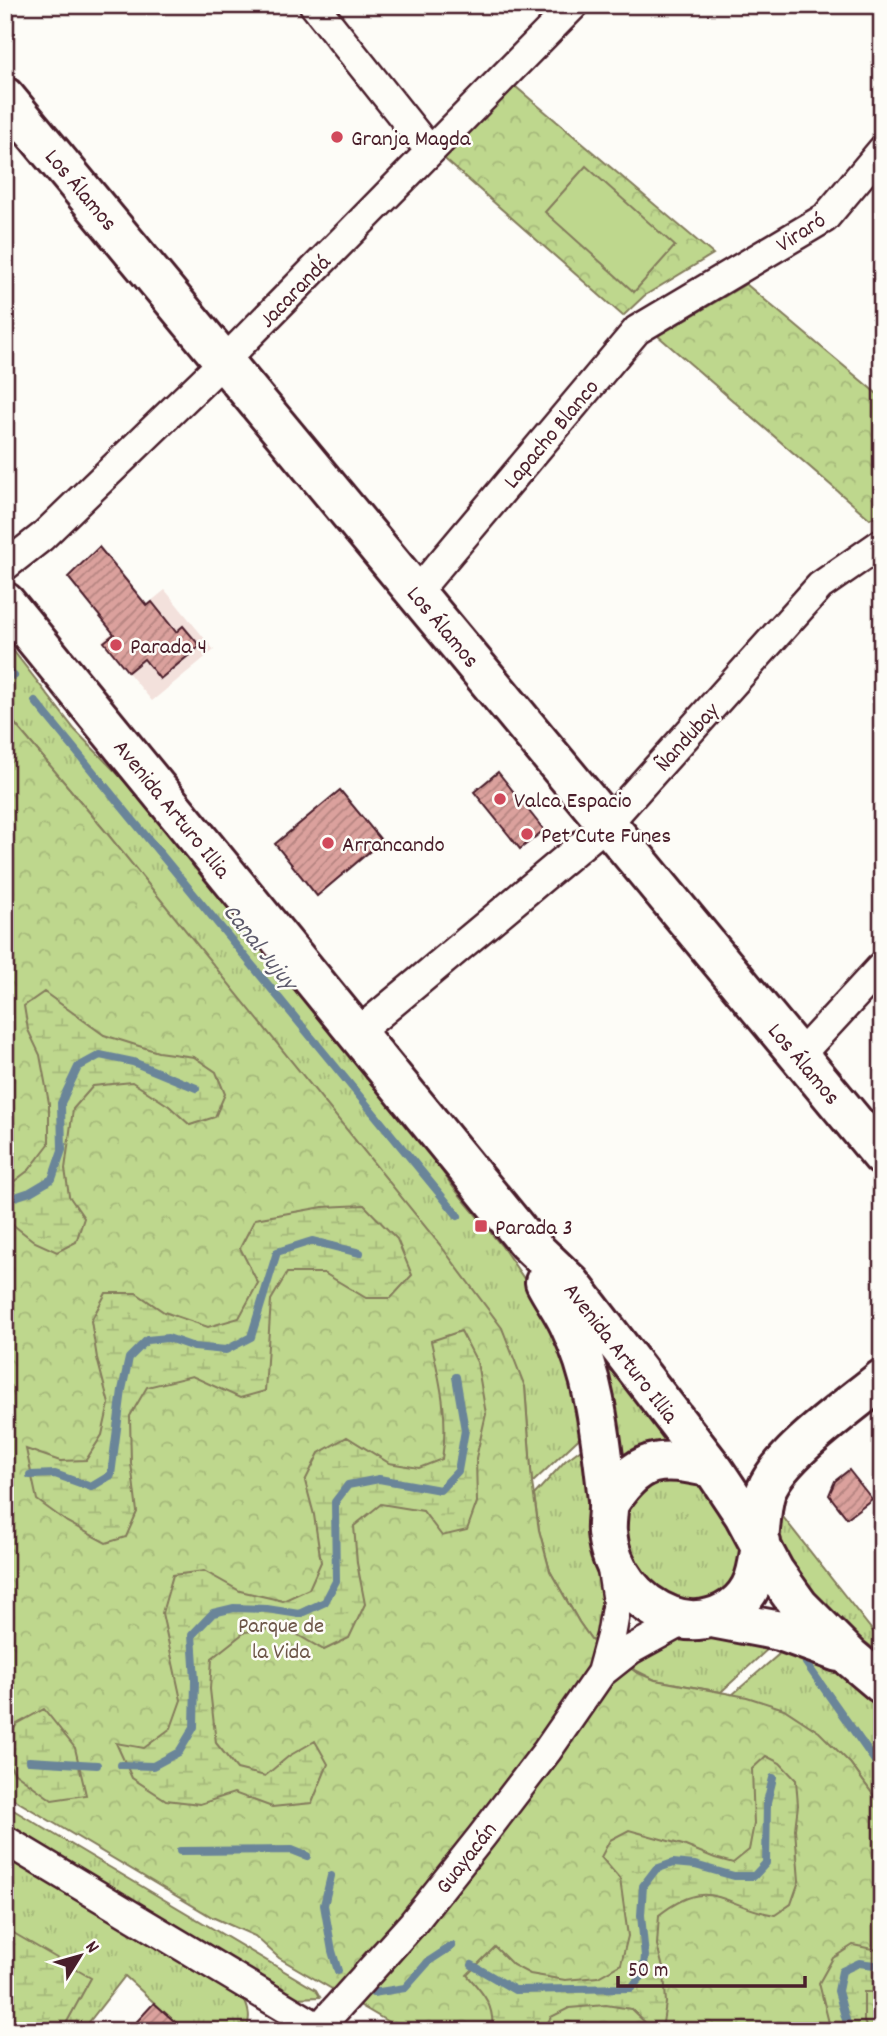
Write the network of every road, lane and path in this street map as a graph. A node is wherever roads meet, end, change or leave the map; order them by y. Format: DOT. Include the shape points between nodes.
graph roads {
  1 [pos="314,5"];
  2 [pos="574,5"];
  3 [pos="5,97"];
  4 [pos="430,150"];
  5 [pos="882,150"];
  6 [pos="700,292"];
  7 [pos="224,361"];
  8 [pos="882,543"];
  9 [pos="5,566"];
  10 [pos="416,593"];
  11 [pos="5,602"];
  12 [pos="607,824"];
  13 [pos="882,966"];
  14 [pos="357,1033"];
  15 [pos="799,1056"];
  16 [pos="882,1156"];
  17 [pos="527,1242"];
  18 [pos="882,1379"];
  19 [pos="792,1455"];
  20 [pos="713,1469"];
  21 [pos="608,1505"];
  22 [pos="760,1541"];
  23 [pos="610,1552"];
  24 [pos="697,1620"];
  25 [pos="850,1657"];
  26 [pos="601,1673"];
  27 [pos="882,1684"];
  28 [pos="5,1840"];
  29 [pos="319,2030"];
  1 -- 4 [label="street"];
  2 -- 4 [label="street, Jacarandá"];
  3 -- 7 [label="main road, Los Álamos"];
  4 -- 7 [label="street, Jacarandá"];
  5 -- 6 [label="street, Viraró" via="825,218"];
  6 -- 10 [label="street, Lapacho Blanco" via="637,330"];
  7 -- 9 [label="street, Jacarandá" via="42,537"];
  7 -- 10 [label="main road, Los Álamos"];
  8 -- 12 [label="street, Ñandubay" via="820,586"];
  10 -- 12 [label="main road, Los Álamos"];
  11 -- 14 [label="main road, Avenida Arturo Illia"];
  12 -- 14 [label="street, Ñandubay"];
  12 -- 15 [label="main road, Los Álamos"];
  13 -- 15 [label="street"];
  14 -- 17 [label="main road, Avenida Arturo Illia"];
  15 -- 16 [label="main road, Los Álamos"];
  17 -- 20 [label="main road, Avenida Arturo Illia" via="571,1284"];
  17 -- 21 [label="main road, Avenida Arturo Illia" via="585,1364"];
  18 -- 19 [label="main road"];
  19 -- 20 [label="main road" via="752,1470"];
  19 -- 22 [label="main road" via="766,1491"];
  20 -- 21 [label="main road" via="667,1460 647,1464 630,1476"];
  20 -- 22 [label="main road"];
  21 -- 23 [label="main road"];
  22 -- 24 [label="main road" via="758,1567 743,1599 730,1610"];
  22 -- 25 [label="main road" via="793,1598"];
  23 -- 24 [label="main road" via="632,1590 647,1603"];
  23 -- 26 [label="street, Guayacán" via="617,1602"];
  24 -- 25 [label="main road" via="780,1631"];
  24 -- 26 [label="street, Guayacán" via="630,1650"];
  25 -- 27 [label="main road"];
  26 -- 29 [label="street, Guayacán" via="482,1836"];
  28 -- 29 [label="street"];
}
